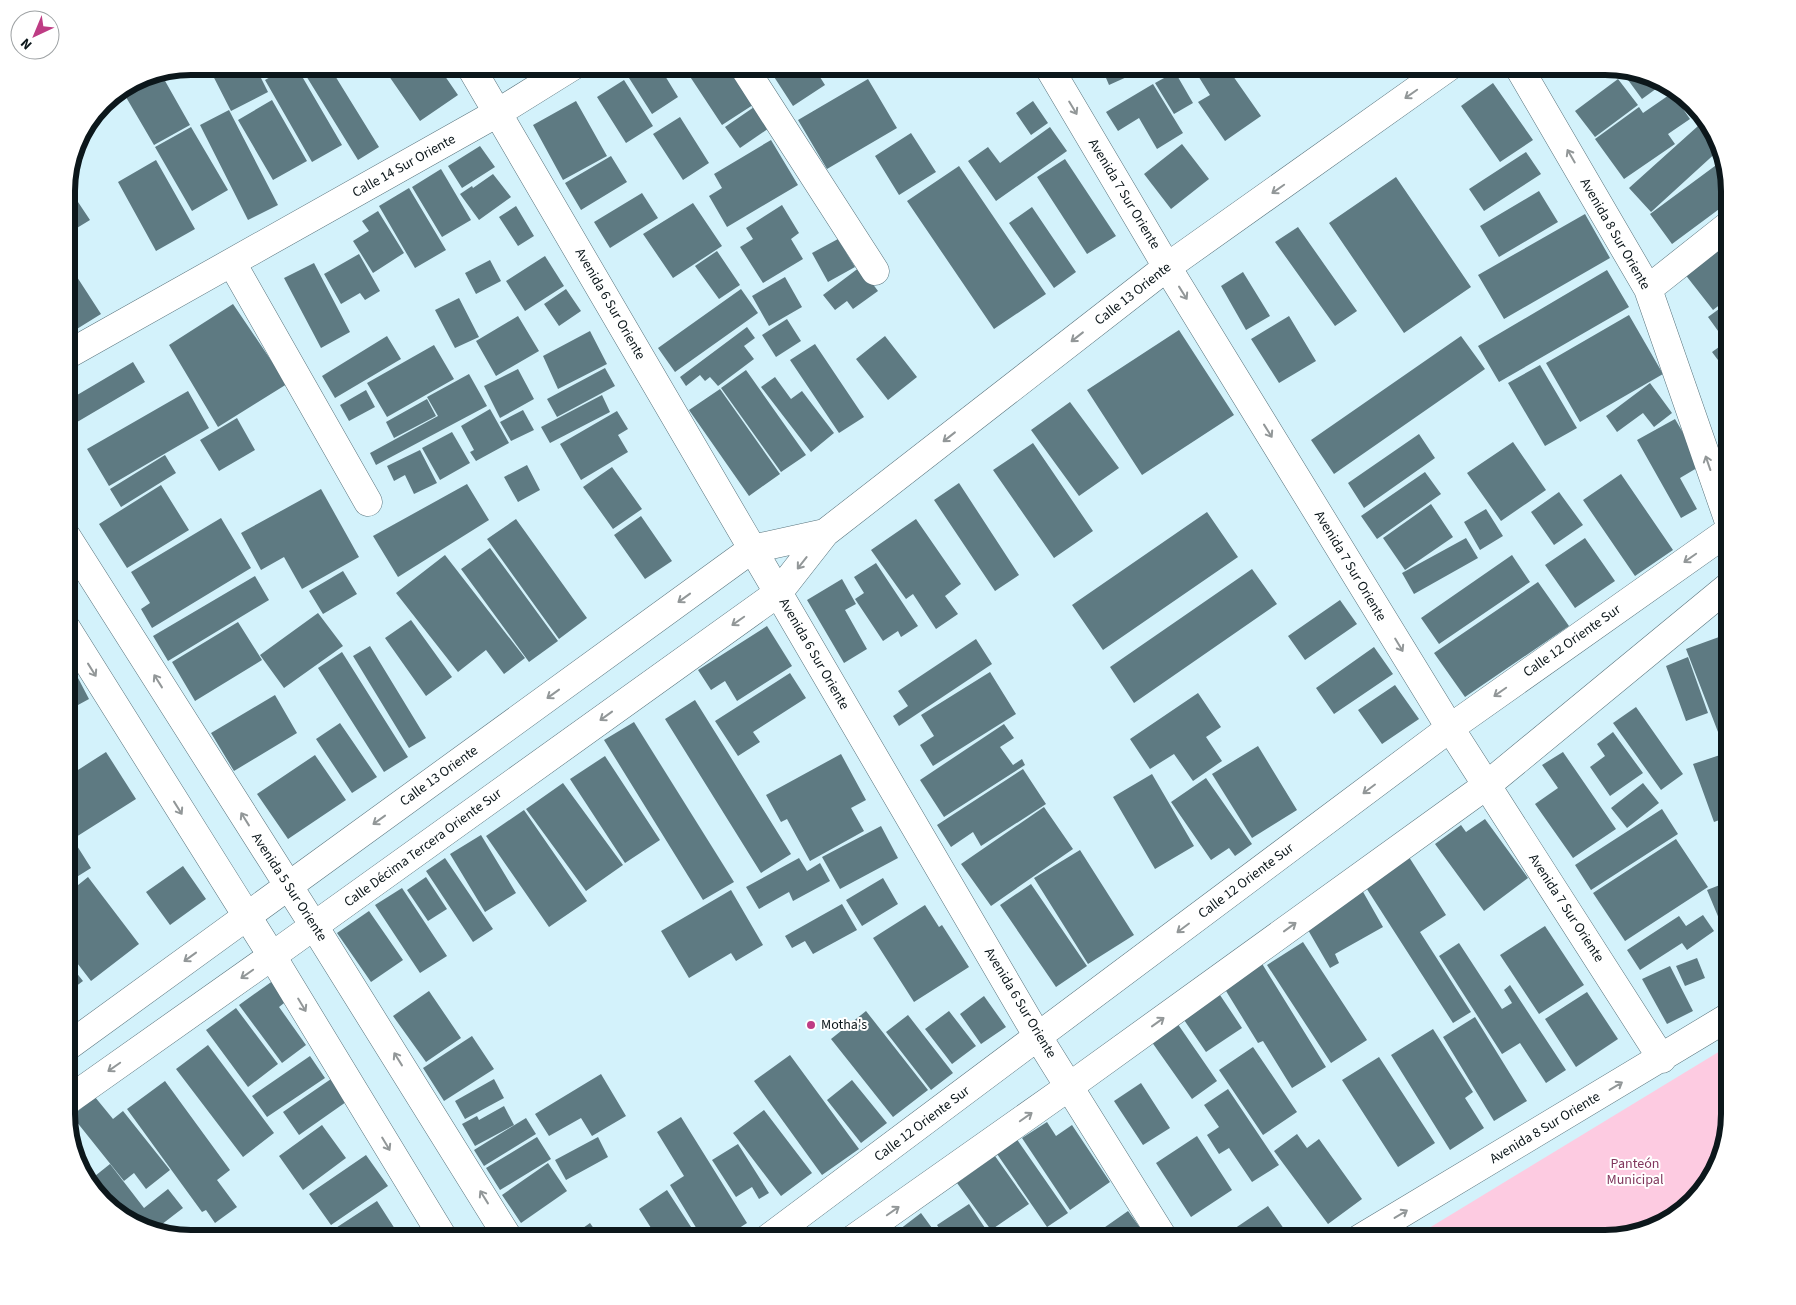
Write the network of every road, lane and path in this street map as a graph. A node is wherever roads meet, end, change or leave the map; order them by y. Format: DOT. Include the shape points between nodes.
graph roads {
  1 [pos="476,75"];
  2 [pos="559,75"];
  3 [pos="749,75"];
  4 [pos="1053,75"];
  5 [pos="1437,75"];
  6 [pos="1523,75"];
  7 [pos="499,112"];
  8 [pos="1721,231"];
  9 [pos="232,263"];
  10 [pos="1167,267"];
  11 [pos="874,271"];
  12 [pos="1648,288"];
  13 [pos="75,350"];
  14 [pos="1721,499"];
  15 [pos="368,502"];
  16 [pos="825,533"];
  17 [pos="1721,536"];
  18 [pos="752,549"];
  19 [pos="75,551"];
  20 [pos="1721,592"];
  21 [pos="778,593"];
  22 [pos="75,643"];
  23 [pos="1450,728"];
  24 [pos="1487,785"];
  25 [pos="288,886"];
  26 [pos="246,916"];
  27 [pos="314,926"];
  28 [pos="272,956"];
  29 [pos="1721,1022"];
  30 [pos="1038,1036"];
  31 [pos="75,1040"];
  32 [pos="1662,1059"];
  33 [pos="1070,1086"];
  34 [pos="75,1095"];
  35 [pos="439,1230"];
  36 [pos="503,1230"];
  37 [pos="779,1230"];
  38 [pos="867,1230"];
  39 [pos="1158,1230"];
  40 [pos="1374,1230"];
  1 -- 7 [label="street, Avenida 6 Sur Oriente"];
  2 -- 7 [label="street, Calle 14 Sur Oriente"];
  3 -- 11 [label="street"];
  4 -- 10 [label="street, Avenida 7 Sur Oriente, one-way"];
  5 -- 10 [label="street, Calle 13 Oriente, one-way"];
  12 -- 6 [label="street, Avenida 8 Sur Oriente, one-way"];
  7 -- 9 [label="street, Calle 14 Sur Oriente"];
  7 -- 18 [label="street, Avenida 6 Sur Oriente"];
  8 -- 12 [label="street"];
  9 -- 13 [label="street, Calle 14 Sur Oriente"];
  9 -- 15 [label="street"];
  10 -- 16 [label="street, Calle 13 Oriente, one-way"];
  10 -- 23 [label="street, Avenida 7 Sur Oriente, one-way"];
  14 -- 12 [label="street, Avenida 8 Sur Oriente, one-way"];
  16 -- 18 [label="street, Calle 13 Oriente"];
  16 -- 21 [label="street, Calle 13 Oriente, one-way"];
  17 -- 23 [label="street, Calle 12 Oriente Sur, one-way"];
  18 -- 21 [label="street, Avenida 6 Sur Oriente"];
  18 -- 25 [label="street, Calle 13 Oriente, one-way"];
  25 -- 19 [label="street, Avenida 5 Sur Oriente, one-way"];
  20 -- 24 [label="street"];
  21 -- 27 [label="street, Calle Décima Tercera Oriente Sur, one-way"];
  21 -- 30 [label="street, Avenida 6 Sur Oriente"];
  22 -- 26 [label="street, one-way"];
  23 -- 24 [label="street, Avenida 7 Sur Oriente"];
  23 -- 30 [label="street, Calle 12 Oriente Sur, one-way"];
  24 -- 32 [label="street, Avenida 7 Sur Oriente"];
  33 -- 24 [label="street, one-way"];
  25 -- 26 [label="street, Calle 13 Oriente"];
  25 -- 27 [label="street, Avenida 5 Sur Oriente"];
  26 -- 28 [label="street"];
  26 -- 31 [label="street, Calle 13 Oriente, one-way"];
  27 -- 28 [label="street, Calle Décima Tercera Oriente Sur"];
  36 -- 27 [label="street, Avenida 5 Sur Oriente, one-way"];
  28 -- 34 [label="street, Calle Décima Tercera Oriente Sur, one-way"];
  28 -- 35 [label="street, one-way"];
  29 -- 32 [label="street, Avenida 8 Sur Oriente"];
  30 -- 33 [label="street, Avenida 6 Sur Oriente"];
  30 -- 37 [label="street, Calle 12 Oriente Sur"];
  40 -- 32 [label="street, Avenida 8 Sur Oriente, one-way"];
  38 -- 33 [label="street, one-way"];
  33 -- 39 [label="street, Avenida 6 Sur Oriente"];
}
